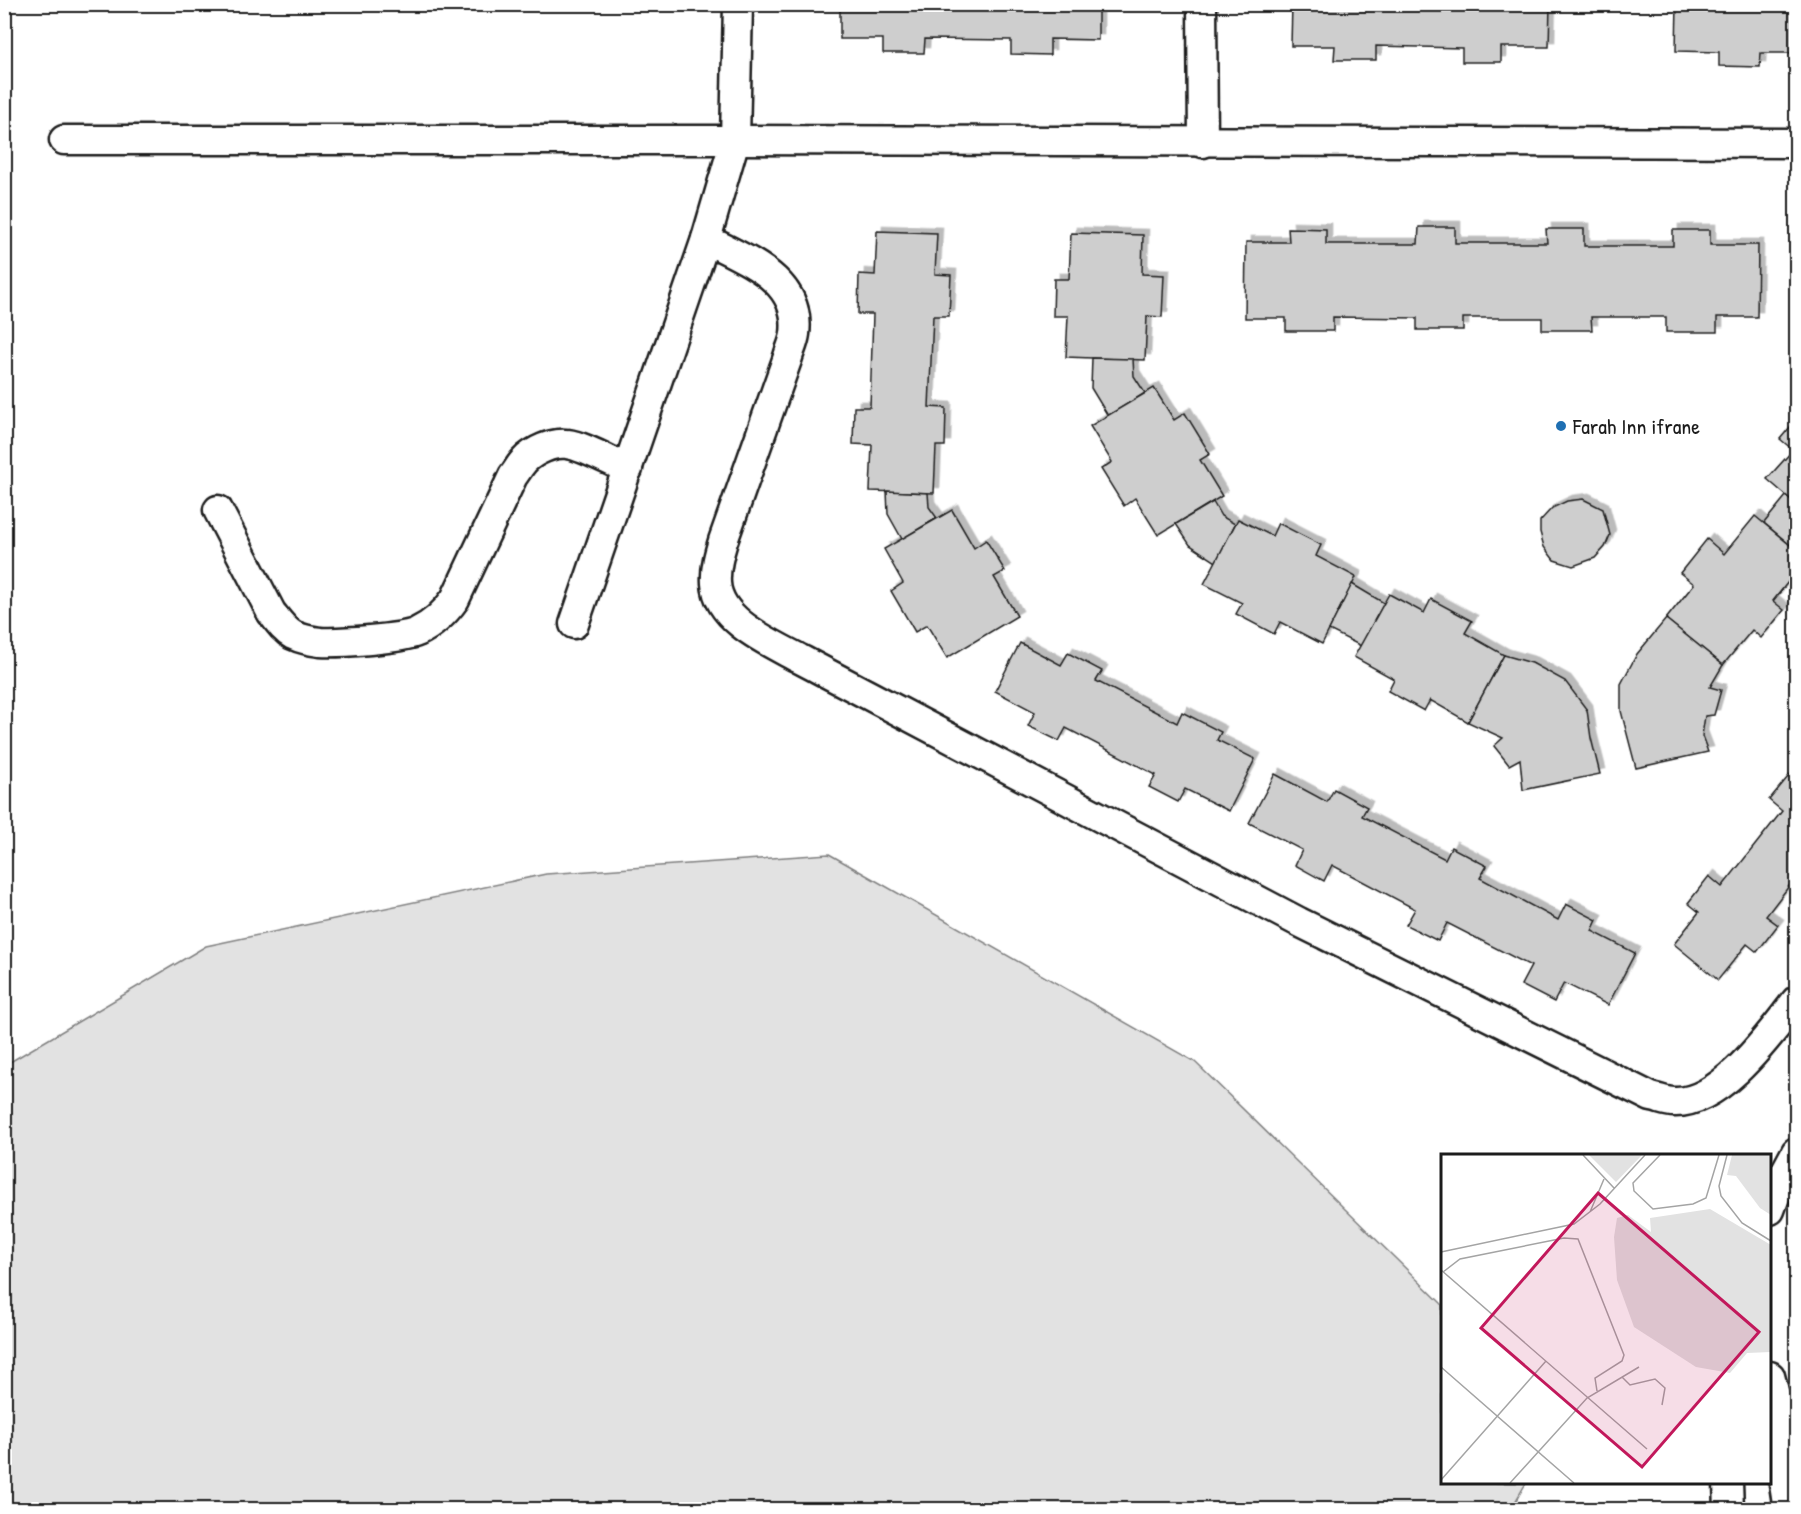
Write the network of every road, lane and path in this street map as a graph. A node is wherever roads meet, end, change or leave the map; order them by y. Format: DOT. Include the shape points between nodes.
graph roads {
  1 [pos="738,4"];
  2 [pos="1202,4"];
  3 [pos="735,140"];
  4 [pos="64,141"];
  5 [pos="1203,142"];
  6 [pos="1797,143"];
  7 [pos="705,238"];
  8 [pos="627,469"];
  9 [pos="218,510"];
  10 [pos="574,624"];
  11 [pos="1797,1001"];
  12 [pos="1797,1152"];
  13 [pos="1771,1207"];
  14 [pos="1771,1380"];
  15 [pos="1728,1484"];
  16 [pos="1729,1509"];
  17 [pos="1788,1509"];
  1 -- 3 [label="street"];
  2 -- 5 [label="street"];
  3 -- 4 [label="street"];
  3 -- 5 [label="street"];
  3 -- 7 [label="street"];
  5 -- 6 [label="street"];
  7 -- 8 [label="street"];
  7 -- 11 [label="street" via="778,282 789,295 795,312 795,334 717,566 719,596 735,619 750,630 1299,922 1651,1097 1674,1102 1696,1098 1720,1085 1740,1068"];
  8 -- 9 [label="street" via="566,444 538,451 525,460 513,476 455,599 430,624 403,637 324,642 294,635 271,612"];
  8 -- 10 [label="street"];
  12 -- 13 [label="street"];
  14 -- 17 [label="street" via="1779,1410 1780,1458"];
  15 -- 16 [label="street"];
}
